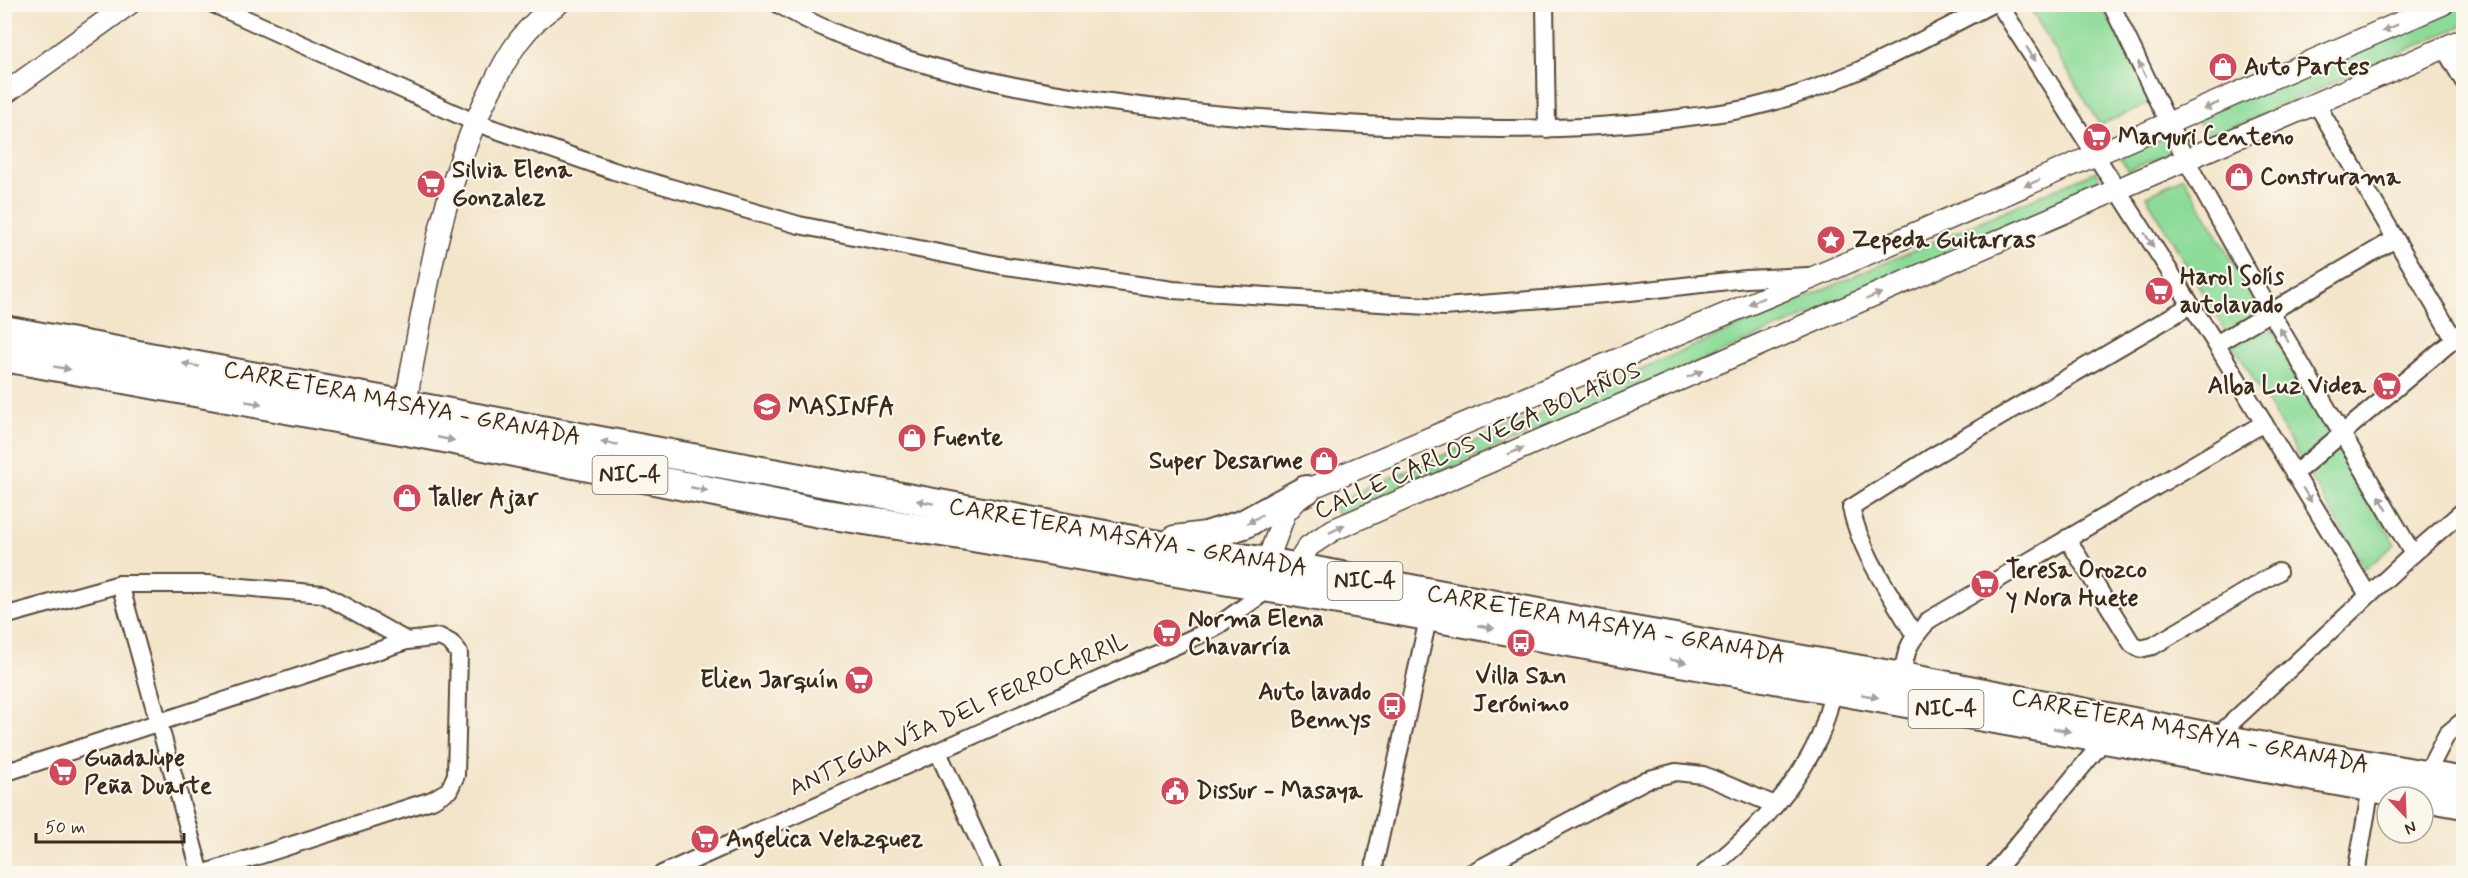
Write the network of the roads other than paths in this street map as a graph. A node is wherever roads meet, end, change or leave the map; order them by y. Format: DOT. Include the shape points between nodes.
graph roads {
  1 [pos="129,4"];
  2 [pos="213,4"];
  3 [pos="558,4"];
  4 [pos="778,4"];
  5 [pos="1545,4"];
  6 [pos="1992,4"];
  7 [pos="1999,4"];
  8 [pos="2111,4"];
  9 [pos="2443,4"];
  10 [pos="2454,44"];
  11 [pos="2463,82"];
  12 [pos="4,94"];
  13 [pos="2316,103"];
  14 [pos="474,122"];
  15 [pos="2168,124"];
  16 [pos="1547,129"];
  17 [pos="2096,155"];
  18 [pos="2186,160"];
  19 [pos="2117,191"];
  20 [pos="2395,239"];
  21 [pos="1819,275"];
  22 [pos="2191,305"];
  23 [pos="2271,313"];
  24 [pos="4,330"];
  25 [pos="2459,335"];
  26 [pos="2216,344"];
  27 [pos="4,357"];
  28 [pos="405,406"];
  29 [pos="2264,423"];
  30 [pos="2342,434"];
  31 [pos="2294,474"];
  32 [pos="1306,490"];
  33 [pos="2463,510"];
  34 [pos="2067,538"];
  35 [pos="1148,543"];
  36 [pos="2413,554"];
  37 [pos="1297,568"];
  38 [pos="2277,572"];
  39 [pos="1268,576"];
  40 [pos="120,584"];
  41 [pos="2368,596"];
  42 [pos="1431,605"];
  43 [pos="4,616"];
  44 [pos="1915,636"];
  45 [pos="407,641"];
  46 [pos="1902,677"];
  47 [pos="1834,689"];
  48 [pos="2463,720"];
  49 [pos="158,721"];
  50 [pos="2106,738"];
  51 [pos="2215,738"];
  52 [pos="938,752"];
  53 [pos="4,774"];
  54 [pos="2426,775"];
  55 [pos="2463,782"];
  56 [pos="2371,787"];
  57 [pos="2463,804"];
  58 [pos="1775,805"];
  59 [pos="201,873"];
  60 [pos="662,873"];
  61 [pos="994,873"];
  62 [pos="1374,873"];
  63 [pos="1470,873"];
  64 [pos="1703,873"];
  65 [pos="1993,873"];
  66 [pos="2356,873"];
  1 -- 12 [label="street"];
  2 -- 14 [label="street"];
  3 -- 14 [label="street" via="526,29"];
  4 -- 16 [label="street" via="813,25 924,66 1089,101 1233,117 1418,128"];
  5 -- 16 [label="street"];
  6 -- 16 [label="street" via="1828,86 1788,98 1747,109 1637,124"];
  7 -- 17 [label="street, one-way"];
  15 -- 8 [label="street, one-way"];
  9 -- 15 [label="street, CALLE CARLOS VEGA BOLAÑOS, one-way"];
  10 -- 11 [label="street"];
  10 -- 13 [label="street, CALLE CARLOS VEGA BOLAÑOS"];
  13 -- 18 [label="street, CALLE CARLOS VEGA BOLAÑOS"];
  13 -- 20 [label="street"];
  14 -- 21 [label="street" via="614,171 799,225 999,266 1173,290 1444,307"];
  14 -- 28 [label="street" via="452,182 430,269"];
  15 -- 17 [label="street, CALLE CARLOS VEGA BOLAÑOS"];
  15 -- 18 [label="street"];
  17 -- 19 [label="street"];
  17 -- 21 [label="street, CALLE CARLOS VEGA BOLAÑOS, one-way"];
  18 -- 19 [label="street, CALLE CARLOS VEGA BOLAÑOS"];
  18 -- 23 [label="street"];
  19 -- 22 [label="street, one-way"];
  37 -- 19 [label="street, CALLE CARLOS VEGA BOLAÑOS, one-way" via="1309,546 1334,530"];
  20 -- 23 [label="street"];
  20 -- 25 [label="street"];
  21 -- 32 [label="street, CALLE CARLOS VEGA BOLAÑOS, one-way"];
  22 -- 26 [label="street"];
  22 -- 44 [label="street" via="1851,508 1867,551"];
  23 -- 26 [label="street"];
  30 -- 23 [label="street, one-way"];
  28 -- 24 [label="highway, CARRETERA MASAYA - GRANADA / NIC-4, one-way"];
  25 -- 30 [label="street"];
  26 -- 29 [label="street"];
  27 -- 39 [label="highway, CARRETERA MASAYA - GRANADA / NIC-4, one-way" via="820,513"];
  35 -- 28 [label="highway, CARRETERA MASAYA - GRANADA / NIC-4, one-way"];
  29 -- 31 [label="street"];
  29 -- 34 [label="street"];
  30 -- 31 [label="street"];
  36 -- 30 [label="street, one-way"];
  31 -- 41 [label="street, one-way"];
  32 -- 35 [label="highway, one-way" via="1244,524 1206,536"];
  32 -- 39 [label="street, CALLE CARLOS VEGA BOLAÑOS" via="1286,513"];
  33 -- 36 [label="street"];
  34 -- 38 [label="street" via="2132,644 2140,649 2153,646"];
  34 -- 44 [label="street" via="1929,620"];
  35 -- 39 [label="highway, CARRETERA MASAYA - GRANADA / NIC-4"];
  36 -- 41 [label="street"];
  37 -- 39 [label="highway, CARRETERA MASAYA - GRANADA / NIC-4"];
  37 -- 42 [label="highway, CARRETERA MASAYA - GRANADA / NIC-4"];
  39 -- 42 [label="highway, CARRETERA MASAYA - GRANADA / NIC-4"];
  39 -- 52 [label="street, ANTIGUA VÍA DEL FERROCARRIL" via="1213,629"];
  40 -- 43 [label="street"];
  40 -- 45 [label="street" via="208,584 323,594"];
  40 -- 49 [label="street"];
  41 -- 51 [label="street"];
  42 -- 46 [label="highway, CARRETERA MASAYA - GRANADA / NIC-4"];
  42 -- 47 [label="highway, CARRETERA MASAYA - GRANADA / NIC-4, one-way"];
  42 -- 62 [label="street"];
  44 -- 46 [label="street" via="1906,652"];
  45 -- 49 [label="street"];
  45 -- 59 [label="street" via="440,637 459,653 456,775 449,790 432,800"];
  46 -- 51 [label="highway, CARRETERA MASAYA - GRANADA / NIC-4"];
  47 -- 50 [label="highway, CARRETERA MASAYA - GRANADA / NIC-4, one-way"];
  47 -- 58 [label="street" via="1820,737"];
  48 -- 54 [label="street" via="2447,734"];
  49 -- 53 [label="street"];
  49 -- 59 [label="street"];
  50 -- 56 [label="highway, CARRETERA MASAYA - GRANADA / NIC-4"];
  50 -- 65 [label="street"];
  51 -- 54 [label="highway, CARRETERA MASAYA - GRANADA / NIC-4"];
  52 -- 60 [label="street, ANTIGUA VÍA DEL FERROCARRIL"];
  52 -- 61 [label="street"];
  54 -- 55 [label="highway, CARRETERA MASAYA - GRANADA / NIC-4"];
  56 -- 57 [label="highway, CARRETERA MASAYA - GRANADA / NIC-4"];
  56 -- 66 [label="street"];
  58 -- 63 [label="street" via="1703,775 1676,772 1646,780"];
  58 -- 64 [label="street" via="1728,855"];
}
